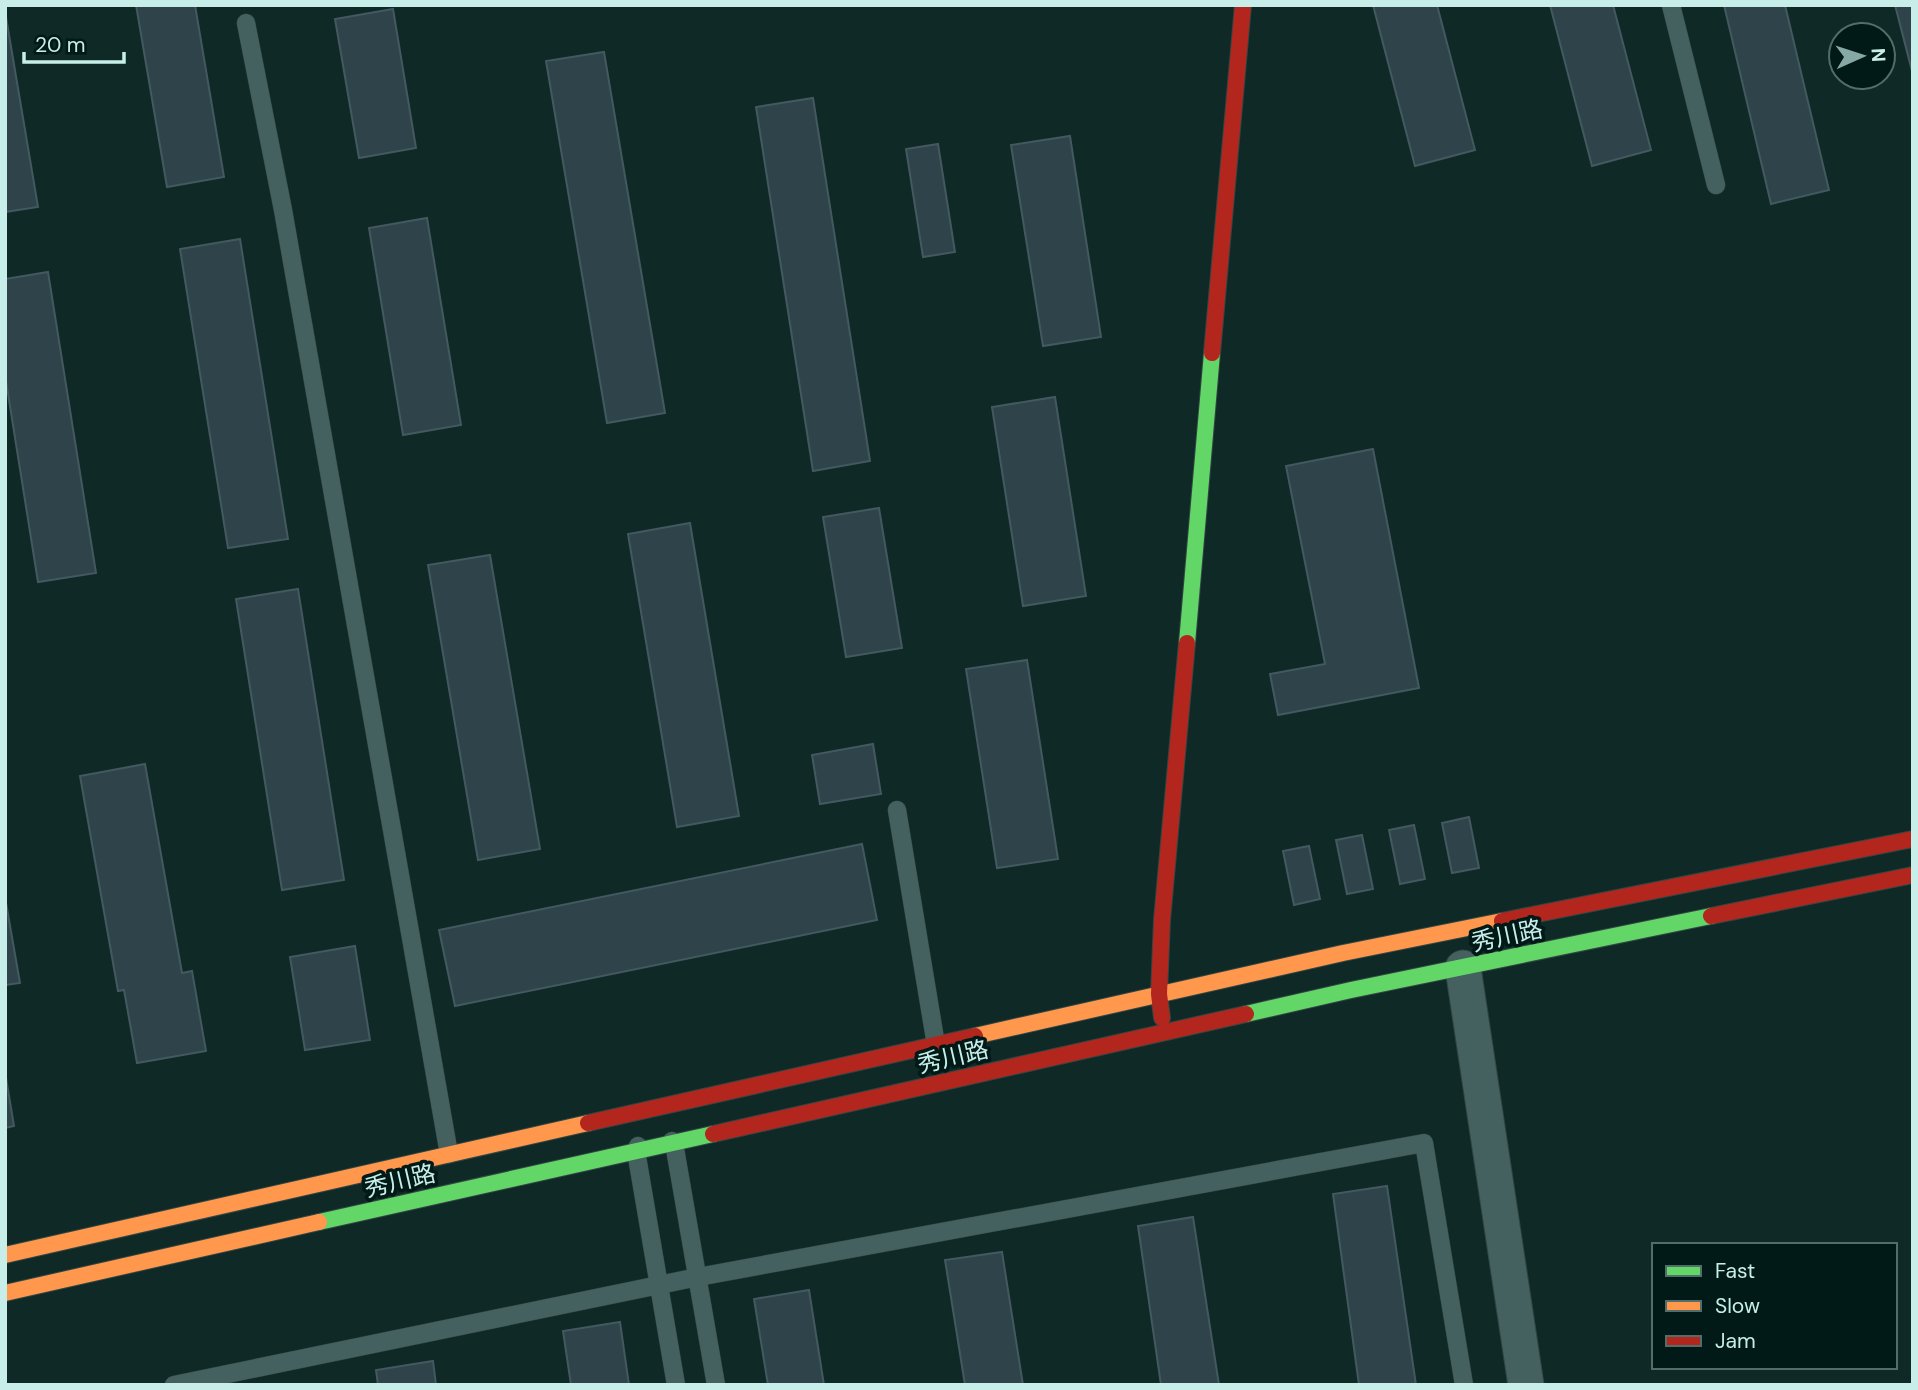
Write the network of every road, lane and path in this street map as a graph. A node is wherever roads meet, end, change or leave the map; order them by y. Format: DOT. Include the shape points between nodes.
graph roads {
  1 [pos="1243,5"];
  2 [pos="1671,5"];
  3 [pos="246,23"];
  4 [pos="1716,185"];
  5 [pos="897,810"];
  6 [pos="1913,839"];
  7 [pos="1913,875"];
  8 [pos="1463,968"];
  9 [pos="1158,994"];
  10 [pos="1164,1032"];
  11 [pos="936,1045"];
  12 [pos="661,1126"];
  13 [pos="636,1151"];
  14 [pos="449,1154"];
  15 [pos="5,1255"];
  16 [pos="698,1277"];
  17 [pos="661,1285"];
  18 [pos="5,1293"];
  19 [pos="173,1385"];
  20 [pos="676,1385"];
  21 [pos="716,1385"];
  22 [pos="1464,1385"];
  23 [pos="1526,1385"];
  1 -- 9 [label="main road"];
  2 -- 4 [label="lane"];
  3 -- 14 [label="lane"];
  5 -- 11 [label="lane"];
  6 -- 9 [label="main road, 秀川路"];
  7 -- 8 [label="main road, 秀川路"];
  8 -- 10 [label="main road, 秀川路"];
  8 -- 23 [label="street"];
  9 -- 10 [label="main road"];
  9 -- 11 [label="main road, 秀川路"];
  10 -- 12 [label="main road, 秀川路"];
  11 -- 12 [label="main road, 秀川路"];
  12 -- 13 [label="lane"];
  12 -- 13 [label="main road, 秀川路"];
  12 -- 14 [label="main road, 秀川路"];
  12 -- 16 [label="lane"];
  13 -- 17 [label="lane"];
  13 -- 18 [label="main road, 秀川路"];
  14 -- 15 [label="main road, 秀川路"];
  16 -- 17 [label="lane"];
  16 -- 21 [label="lane"];
  16 -- 22 [label="lane" via="1424,1143"];
  17 -- 19 [label="lane"];
  17 -- 20 [label="lane"];
}
